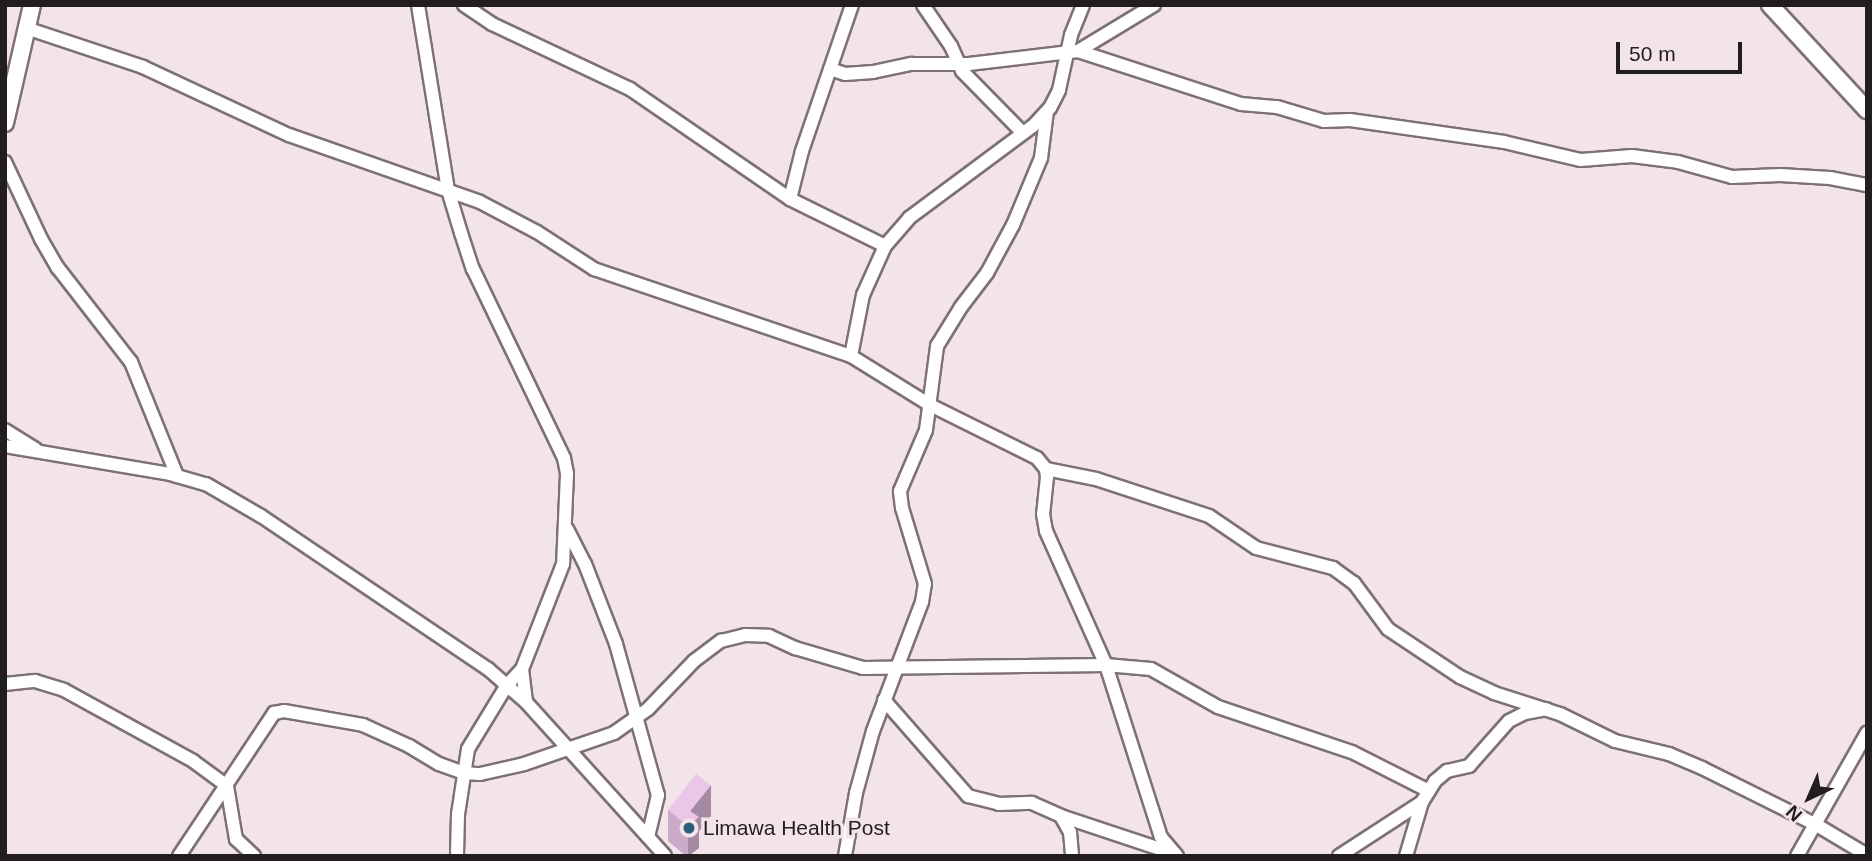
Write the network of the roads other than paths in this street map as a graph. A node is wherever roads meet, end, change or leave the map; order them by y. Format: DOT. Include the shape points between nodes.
graph roads {
  1 [pos="418,5"];
  2 [pos="464,5"];
  3 [pos="852,5"];
  4 [pos="923,5"];
  5 [pos="1083,5"];
  6 [pos="1154,5"];
  7 [pos="1770,5"];
  8 [pos="29,7"];
  9 [pos="29,29"];
  10 [pos="1072,52"];
  11 [pos="959,64"];
  12 [pos="830,69"];
  13 [pos="1867,110"];
  14 [pos="1047,111"];
  15 [pos="5,123"];
  16 [pos="1023,133"];
  17 [pos="5,162"];
  18 [pos="1867,185"];
  19 [pos="448,190"];
  20 [pos="790,199"];
  21 [pos="885,246"];
  22 [pos="851,356"];
  23 [pos="930,405"];
  24 [pos="5,430"];
  25 [pos="5,446"];
  26 [pos="39,451"];
  27 [pos="1046,469"];
  28 [pos="177,476"];
  29 [pos="564,522"];
  30 [pos="1106,666"];
  31 [pos="898,667"];
  32 [pos="522,669"];
  33 [pos="5,684"];
  34 [pos="507,685"];
  35 [pos="884,700"];
  36 [pos="526,702"];
  37 [pos="1547,709"];
  38 [pos="636,719"];
  39 [pos="1867,733"];
  40 [pos="568,749"];
  41 [pos="464,773"];
  42 [pos="227,786"];
  43 [pos="1426,796"];
  44 [pos="1061,816"];
  45 [pos="1815,824"];
  46 [pos="648,837"];
  47 [pos="1176,855"];
  48 [pos="1867,855"];
  49 [pos="179,856"];
  50 [pos="254,856"];
  51 [pos="457,856"];
  52 [pos="665,856"];
  53 [pos="845,856"];
  54 [pos="1072,856"];
  55 [pos="1339,856"];
  56 [pos="1406,856"];
  57 [pos="1797,856"];
  1 -- 19 [label="street"];
  2 -- 20 [label="street" via="492,24 630,89"];
  3 -- 12 [label="street"];
  4 -- 11 [label="street"];
  5 -- 10 [label="street"];
  6 -- 10 [label="street"];
  7 -- 13 [label="street"];
  8 -- 9 [label="street"];
  9 -- 15 [label="street"];
  9 -- 19 [label="street" via="143,67 289,135"];
  10 -- 11 [label="street"];
  10 -- 14 [label="street"];
  10 -- 18 [label="street" via="1241,104 1277,107 1324,121 1350,120 1504,142 1581,160 1632,156 1678,162 1732,177 1780,175"];
  11 -- 12 [label="street" via="912,64 845,74"];
  11 -- 16 [label="street"];
  12 -- 20 [label="street"];
  14 -- 16 [label="street"];
  14 -- 23 [label="street" via="1041,158 1013,225 987,273 937,346"];
  16 -- 21 [label="street" via="909,218"];
  17 -- 28 [label="street" via="52,258 131,362"];
  19 -- 22 [label="street" via="537,232 594,269"];
  19 -- 29 [label="street" via="473,269 564,458"];
  20 -- 21 [label="street"];
  21 -- 22 [label="street" via="863,295"];
  22 -- 23 [label="street"];
  23 -- 27 [label="street" via="1037,458"];
  23 -- 31 [label="street" via="926,430 900,491 925,584"];
  24 -- 26 [label="street"];
  25 -- 26 [label="street"];
  26 -- 28 [label="street"];
  27 -- 30 [label="street" via="1046,531"];
  27 -- 37 [label="street" via="1209,516 1256,548 1333,568 1354,583 1388,629 1418,650 1481,688"];
  28 -- 34 [label="street" via="206,484 261,516"];
  29 -- 32 [label="street" via="563,564"];
  29 -- 38 [label="street" via="616,644"];
  30 -- 31 [label="street"];
  30 -- 43 [label="street" via="1151,669 1218,707 1352,752"];
  30 -- 47 [label="street" via="1161,837"];
  31 -- 35 [label="street"];
  31 -- 38 [label="street" via="863,668 769,636 745,635 721,641 694,661"];
  32 -- 34 [label="street"];
  32 -- 36 [label="street"];
  33 -- 42 [label="street" via="35,681 64,690 181,754"];
  34 -- 36 [label="street"];
  34 -- 41 [label="street" via="477,730"];
  35 -- 44 [label="street" via="968,796 999,804 1032,803"];
  35 -- 53 [label="street" via="859,780"];
  36 -- 40 [label="street"];
  37 -- 43 [label="street" via="1509,721 1469,766 1447,771"];
  37 -- 45 [label="street" via="1615,741 1691,763"];
  38 -- 40 [label="street" via="614,733"];
  38 -- 46 [label="street" via="658,795"];
  39 -- 45 [label="street"];
  40 -- 41 [label="street" via="524,764"];
  40 -- 46 [label="street"];
  41 -- 42 [label="street" via="363,725 284,711 269,718"];
  41 -- 51 [label="street"];
  42 -- 49 [label="street"];
  42 -- 50 [label="street" via="236,839"];
  43 -- 55 [label="street"];
  43 -- 56 [label="street"];
  44 -- 47 [label="street"];
  44 -- 54 [label="street" via="1070,832"];
  45 -- 48 [label="street"];
  45 -- 57 [label="street"];
  46 -- 52 [label="street"];
}
